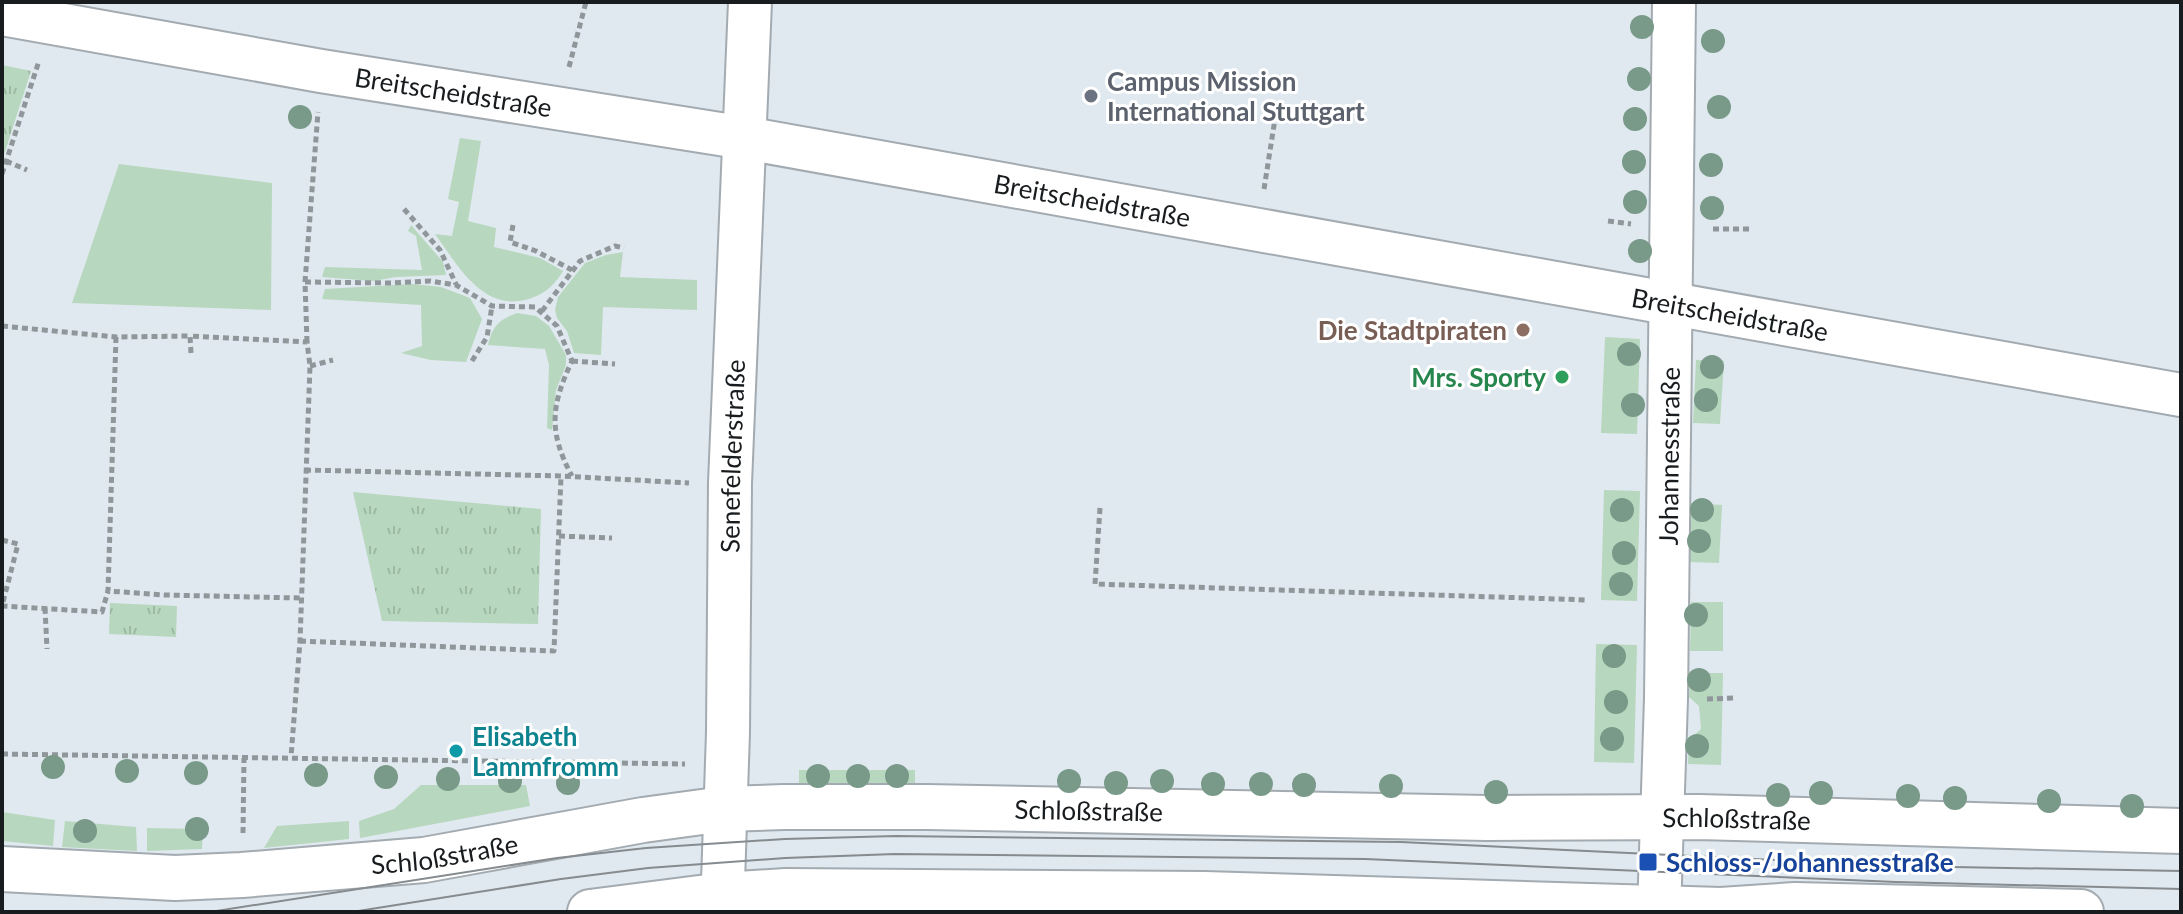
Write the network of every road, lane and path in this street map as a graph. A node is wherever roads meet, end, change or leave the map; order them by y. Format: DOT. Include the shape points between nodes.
graph roads {
  1 [pos="586,2"];
  2 [pos="750,2"];
  3 [pos="1674,2"];
  4 [pos="2,14"];
  5 [pos="321,71"];
  6 [pos="32,83"];
  7 [pos="559,109"];
  8 [pos="1275,119"];
  9 [pos="745,138"];
  10 [pos="6,161"];
  11 [pos="27,170"];
  12 [pos="2,174"];
  13 [pos="404,209"];
  14 [pos="513,225"];
  15 [pos="1258,230"];
  16 [pos="624,248"];
  17 [pos="572,270"];
  18 [pos="305,282"];
  19 [pos="456,285"];
  20 [pos="1669,302"];
  21 [pos="492,306"];
  22 [pos="542,311"];
  23 [pos="2,326"];
  24 [pos="190,336"];
  25 [pos="116,337"];
  26 [pos="307,342"];
  27 [pos="191,353"];
  28 [pos="333,360"];
  29 [pos="472,361"];
  30 [pos="572,361"];
  31 [pos="615,364"];
  32 [pos="310,366"];
  33 [pos="2181,395"];
  34 [pos="305,470"];
  35 [pos="561,476"];
  36 [pos="572,476"];
  37 [pos="689,483"];
  38 [pos="1100,508"];
  39 [pos="559,536"];
  40 [pos="612,538"];
  41 [pos="2,540"];
  42 [pos="108,591"];
  43 [pos="300,598"];
  44 [pos="1588,600"];
  45 [pos="45,608"];
  46 [pos="300,641"];
  47 [pos="47,649"];
  48 [pos="2,754"];
  49 [pos="291,757"];
  50 [pos="244,758"];
  51 [pos="727,765"];
  52 [pos="724,809"];
  53 [pos="1663,817"];
  54 [pos="2181,831"];
  55 [pos="2,869"];
  56 [pos="242,875"];
  57 [pos="722,904"];
  58 [pos="1659,910"];
  59 [pos="590,912"];
  60 [pos="2081,912"];
  1 -- 7 [label="path"];
  2 -- 9 [label="street, Senefelderstraße"];
  3 -- 20 [label="street, Johannesstraße"];
  4 -- 5 [label="street, Breitscheidstraße"];
  5 -- 7 [label="street, Breitscheidstraße"];
  5 -- 18 [label="path"];
  6 -- 10 [label="path"];
  7 -- 9 [label="street, Breitscheidstraße"];
  8 -- 15 [label="path"];
  9 -- 15 [label="street, Breitscheidstraße"];
  9 -- 51 [label="street, Senefelderstraße" via="730,483"];
  10 -- 11 [label="path"];
  10 -- 12 [label="path"];
  13 -- 19 [label="path" via="440,250"];
  14 -- 17 [label="path" via="510,242"];
  15 -- 20 [label="street, Breitscheidstraße"];
  16 -- 17 [label="path" via="615,246"];
  17 -- 22 [label="path"];
  18 -- 19 [label="path"];
  18 -- 26 [label="path"];
  19 -- 21 [label="path"];
  20 -- 33 [label="street, Breitscheidstraße"];
  20 -- 53 [label="street, Johannesstraße"];
  21 -- 22 [label="path"];
  21 -- 29 [label="path" via="487,337"];
  22 -- 30 [label="path" via="557,326"];
  23 -- 25 [label="path"];
  24 -- 25 [label="path"];
  24 -- 26 [label="path"];
  24 -- 27 [label="path"];
  25 -- 42 [label="path"];
  26 -- 32 [label="path"];
  28 -- 32 [label="path"];
  30 -- 31 [label="path"];
  30 -- 36 [label="path" via="557,393 555,418 558,451"];
  32 -- 34 [label="path"];
  34 -- 35 [label="path"];
  34 -- 43 [label="path"];
  35 -- 36 [label="path"];
  35 -- 39 [label="path"];
  36 -- 37 [label="path"];
  38 -- 44 [label="path" via="1095,584"];
  39 -- 40 [label="path"];
  39 -- 46 [label="path" via="554,651"];
  41 -- 45 [label="path" via="18,544 2,606"];
  42 -- 43 [label="path"];
  42 -- 45 [label="path" via="102,612"];
  43 -- 46 [label="path"];
  45 -- 47 [label="path"];
  46 -- 49 [label="path"];
  48 -- 50 [label="path"];
  49 -- 50 [label="path"];
  49 -- 51 [label="path"];
  50 -- 56 [label="path"];
  51 -- 52 [label="street, Senefelderstraße"];
  52 -- 53 [label="street, Schloßstraße"];
  52 -- 56 [label="street, Schloßstraße" via="424,860"];
  52 -- 57 [label="street, Senefelderstraße"];
  53 -- 54 [label="street, Schloßstraße"];
  53 -- 58 [label="street, Johannesstraße"];
  55 -- 56 [label="street, Schloßstraße" via="175,878"];
  57 -- 58 [label="street" via="786,891 1204,894"];
  57 -- 59 [label="street"];
  58 -- 60 [label="street" via="1795,905"];
}
